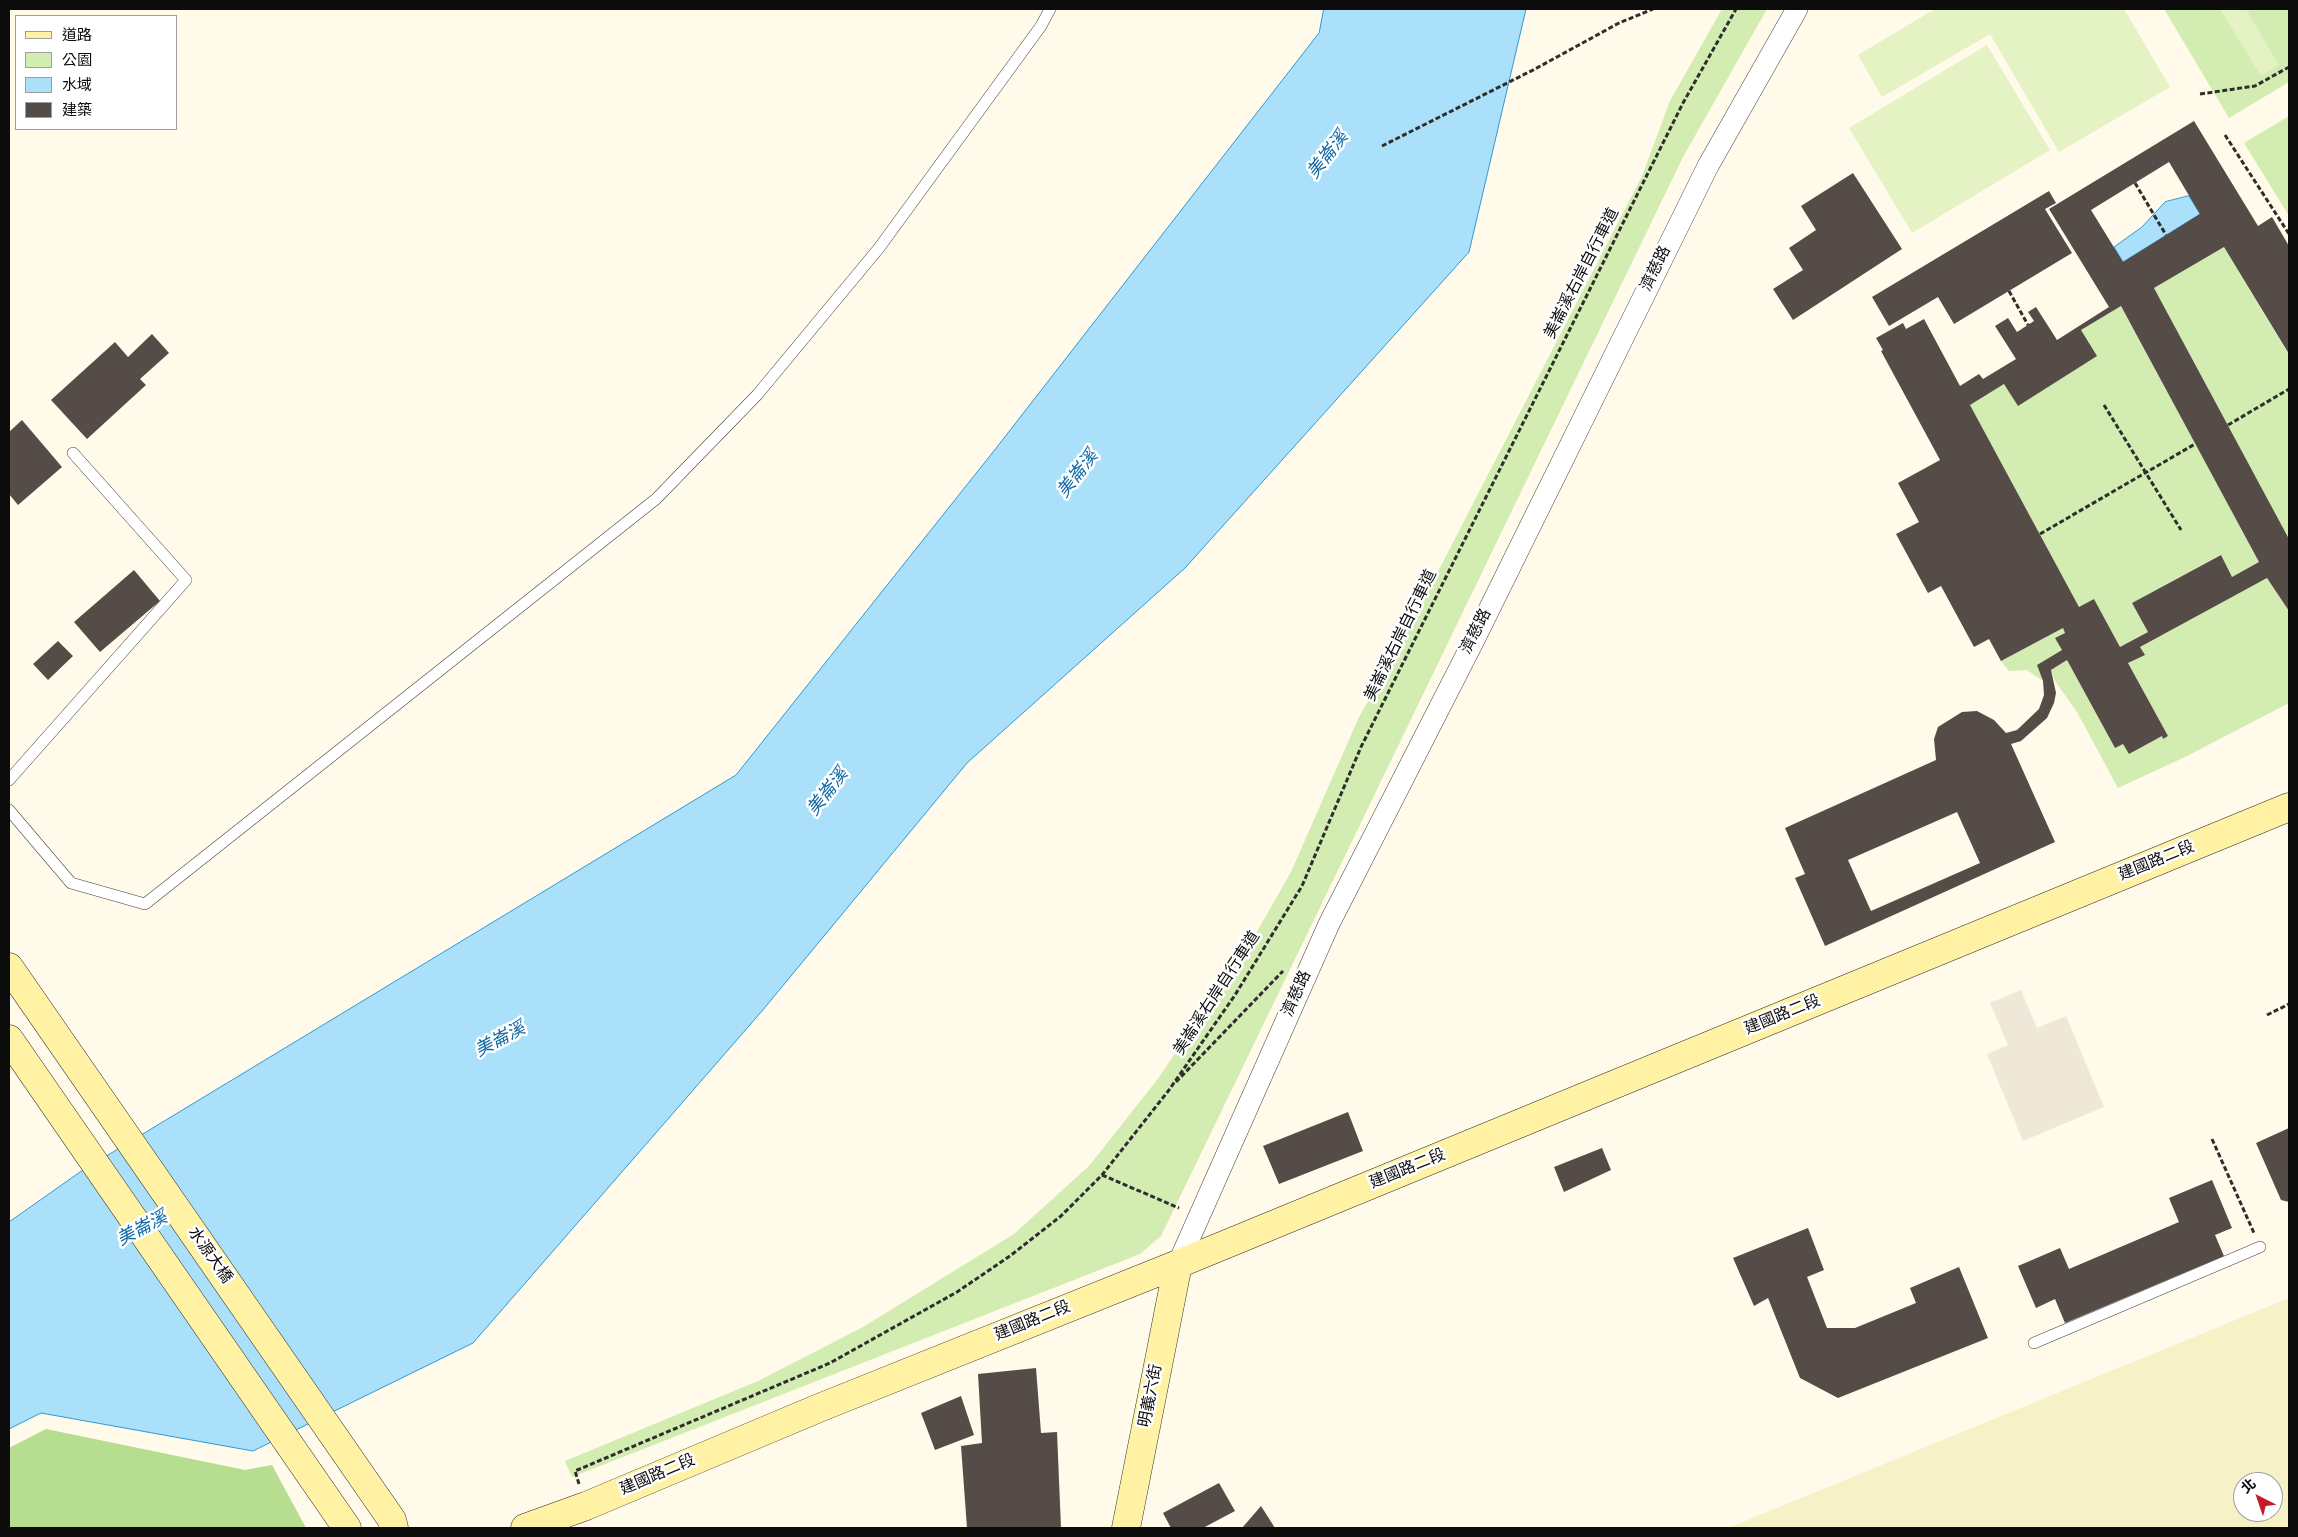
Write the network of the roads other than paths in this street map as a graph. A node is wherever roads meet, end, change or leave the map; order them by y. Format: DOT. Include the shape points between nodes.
graph roads {
  1 [pos="1050,9"];
  2 [pos="1797,9"];
  3 [pos="73,453"];
  4 [pos="9,780"];
  5 [pos="2289,807"];
  6 [pos="9,810"];
  7 [pos="9,967"];
  8 [pos="9,1039"];
  9 [pos="2260,1248"];
  10 [pos="1178,1264"];
  11 [pos="2034,1343"];
  12 [pos="393,1524"];
  13 [pos="348,1528"];
  14 [pos="525,1528"];
  15 [pos="1126,1528"];
  1 -- 6 [label="lane" via="1041,26 879,248 757,395 656,499 144,904 71,883"];
  2 -- 10 [label="street, 濟慈路" via="1708,166 1474,640 1329,924"];
  3 -- 4 [label="lane" via="186,580"];
  5 -- 10 [label="street, 建國路二段"];
  7 -- 12 [label="street, 水源大橋"];
  8 -- 13 [label="street"];
  9 -- 11 [label="lane"];
  10 -- 14 [label="street, 建國路二段"];
  10 -- 15 [label="street, 明義六街"];
}
